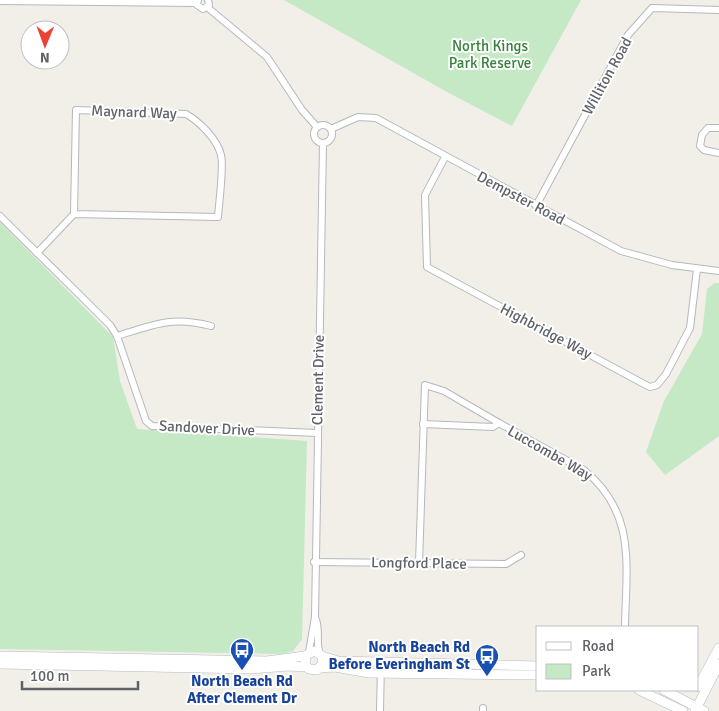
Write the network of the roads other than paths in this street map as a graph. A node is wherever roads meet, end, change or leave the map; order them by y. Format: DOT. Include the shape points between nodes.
graph roads {
  1 [pos="0,0"];
  2 [pos="197,2"];
  3 [pos="208,4"];
  4 [pos="719,10"];
  5 [pos="317,127"];
  6 [pos="719,128"];
  7 [pos="330,129"];
  8 [pos="323,143"];
  9 [pos="719,153"];
  10 [pos="445,157"];
  11 [pos="536,206"];
  12 [pos="74,214"];
  13 [pos="0,216"];
  14 [pos="38,253"];
  15 [pos="697,269"];
  16 [pos="719,271"];
  17 [pos="211,326"];
  18 [pos="117,336"];
  19 [pos="499,423"];
  20 [pos="423,424"];
  21 [pos="317,433"];
  22 [pos="521,555"];
  23 [pos="314,562"];
  24 [pos="419,563"];
  25 [pos="315,617"];
  26 [pos="625,626"];
  27 [pos="719,648"];
  28 [pos="307,654"];
  29 [pos="321,655"];
  30 [pos="0,656"];
  31 [pos="381,662"];
  32 [pos="0,664"];
  33 [pos="719,664"];
  34 [pos="536,666"];
  35 [pos="307,667"];
  36 [pos="319,668"];
  37 [pos="381,673"];
  38 [pos="536,675"];
  39 [pos="699,685"];
  40 [pos="642,691"];
  41 [pos="665,691"];
  42 [pos="696,691"];
  43 [pos="692,709"];
  44 [pos="380,711"];
  1 -- 2 [label="street"];
  2 -- 3 [label="street, Clement Drive" via="201,9"];
  3 -- 5 [label="street, Clement Drive" via="267,57"];
  4 -- 11 [label="street, Williton Road" via="652,8 628,36"];
  5 -- 7 [label="street" via="323,125"];
  5 -- 8 [label="street, Clement Drive" via="314,137"];
  6 -- 9 [label="street" via="708,128 702,135 700,146"];
  7 -- 8 [label="street, Clement Drive" via="330,140"];
  7 -- 10 [label="street, Dempster Road" via="358,117 376,118"];
  8 -- 21 [label="street, Clement Drive"];
  10 -- 11 [label="street, Dempster Road"];
  10 -- 15 [label="street, Highbridge Way" via="425,195 426,267 644,384 657,385 690,328"];
  11 -- 15 [label="street, Dempster Road" via="621,252"];
  12 -- 12 [label="street, Maynard Way" via="218,217 221,156 216,143 197,120 186,114 76,110"];
  12 -- 14 [label="street"];
  13 -- 14 [label="street, Sandover Drive"];
  14 -- 18 [label="street, Sandover Drive" via="110,325"];
  15 -- 16 [label="street, Dempster Road"];
  17 -- 18 [label="street" via="170,320"];
  18 -- 21 [label="street, Sandover Drive" via="146,421 152,426"];
  19 -- 20 [label="street, Luccombe Way" via="493,427"];
  19 -- 20 [label="street, Luccombe Way" via="444,391 425,386"];
  19 -- 26 [label="street, Luccombe Way" via="584,470 596,479 614,503 627,556"];
  20 -- 24 [label="street, Luccombe Way"];
  21 -- 23 [label="street, Clement Drive"];
  22 -- 24 [label="street, Longford Place" via="506,564"];
  23 -- 24 [label="street, Longford Place"];
  23 -- 25 [label="street, Clement Drive"];
  25 -- 28 [label="street, Clement Drive"];
  25 -- 29 [label="street, Clement Drive"];
  27 -- 39 [label="main road"];
  28 -- 29 [label="main road" via="315,651"];
  28 -- 30 [label="main road" via="267,660"];
  28 -- 35 [label="main road" via="304,662"];
  29 -- 31 [label="main road" via="338,661"];
  29 -- 36 [label="main road"];
  31 -- 34 [label="main road"];
  31 -- 37 [label="street"];
  32 -- 35 [label="main road" via="250,669"];
  33 -- 43 [label="main road"];
  35 -- 36 [label="main road" via="311,670"];
  36 -- 37 [label="main road" via="335,666"];
  37 -- 38 [label="main road"];
  37 -- 44 [label="street"];
  40 -- 43 [label="main road"];
  41 -- 43 [label="main road"];
  42 -- 43 [label="main road"];
}
